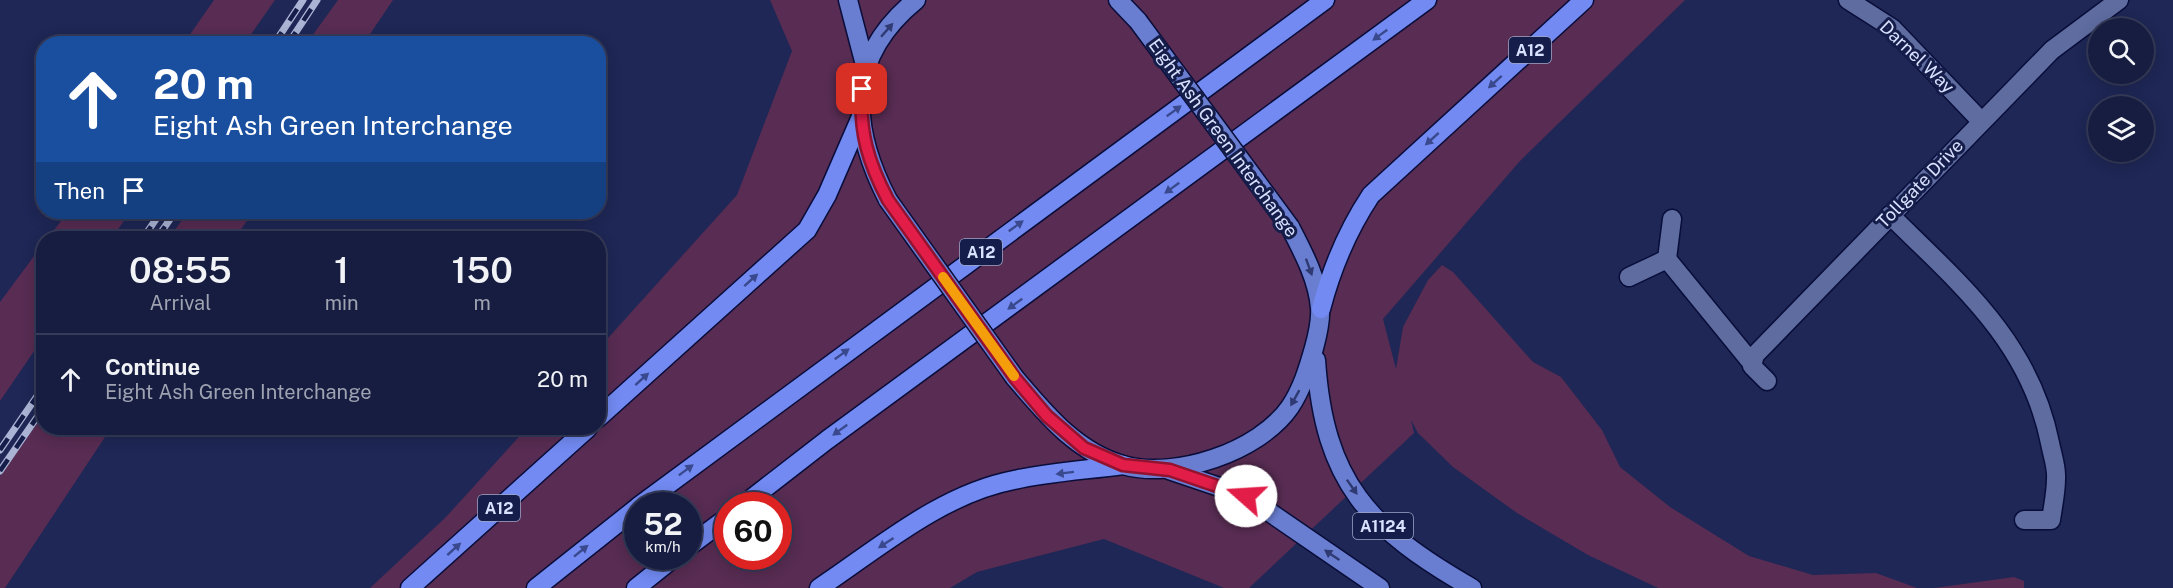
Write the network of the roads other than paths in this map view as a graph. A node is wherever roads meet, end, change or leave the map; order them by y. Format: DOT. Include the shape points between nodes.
graph roads {
  1 [pos="848,0"];
  2 [pos="916,0"];
  3 [pos="1118,0"];
  4 [pos="1324,0"];
  5 [pos="1427,0"];
  6 [pos="1584,0"];
  7 [pos="1848,0"];
  8 [pos="2120,0"];
  9 [pos="865,65"];
  10 [pos="860,119"];
  11 [pos="1981,121"];
  12 [pos="1890,215"];
  13 [pos="1672,219"];
  14 [pos="1667,259"];
  15 [pos="1629,276"];
  16 [pos="1321,309"];
  17 [pos="1315,343"];
  18 [pos="1751,362"];
  19 [pos="1767,381"];
  20 [pos="606,411"];
  21 [pos="580,435"];
  22 [pos="1123,465"];
  23 [pos="1170,470"];
  24 [pos="657,492"];
  25 [pos="760,492"];
  26 [pos="624,517"];
  27 [pos="2024,520"];
  28 [pos="658,570"];
  29 [pos="411,588"];
  30 [pos="536,588"];
  31 [pos="636,588"];
  32 [pos="819,588"];
  33 [pos="1380,588"];
  34 [pos="1472,588"];
  1 -- 9 [label="main road"];
  9 -- 2 [label="main road, Eight Ash Green Interchange, one-way" via="881,35"];
  3 -- 16 [label="main road, Eight Ash Green Interchange, one-way, bridge" via="1138,21 1290,227 1309,266"];
  24 -- 4 [label="highway, A12, one-way"];
  5 -- 25 [label="highway, one-way"];
  6 -- 16 [label="highway, A12, one-way" via="1371,195 1348,231 1329,276"];
  7 -- 11 [label="street, Darnel Way" via="1892,28"];
  8 -- 11 [label="street, Tollgate Drive" via="2052,50"];
  9 -- 10 [label="main road, Eight Ash Green Interchange"];
  20 -- 10 [label="highway, one-way" via="807,230"];
  10 -- 22 [label="main road, Eight Ash Green Interchange, bridge" via="872,169 888,200 1015,378 1047,416 1084,448"];
  11 -- 12 [label="street, Tollgate Drive"];
  12 -- 18 [label="street, Tollgate Drive"];
  12 -- 27 [label="street" via="1984,307 2034,388 2057,477 2051,520"];
  13 -- 14 [label="street"];
  14 -- 15 [label="street"];
  14 -- 18 [label="street"];
  16 -- 17 [label="main road, Eight Ash Green Interchange"];
  17 -- 23 [label="main road, Eight Ash Green Interchange, one-way" via="1306,379 1289,409 1264,431 1222,457"];
  17 -- 34 [label="main road, A1124, one-way" via="1326,435 1343,475 1371,516 1399,542"];
  18 -- 19 [label="street"];
  29 -- 21 [label="highway, A12, one-way"];
  22 -- 23 [label="main road, Eight Ash Green Interchange"];
  22 -- 32 [label="highway, one-way" via="1013,480 968,494 930,514"];
  33 -- 23 [label="main road, A1124, one-way" via="1246,496"];
  30 -- 26 [label="highway, A12, one-way"];
  28 -- 31 [label="highway"];
}
